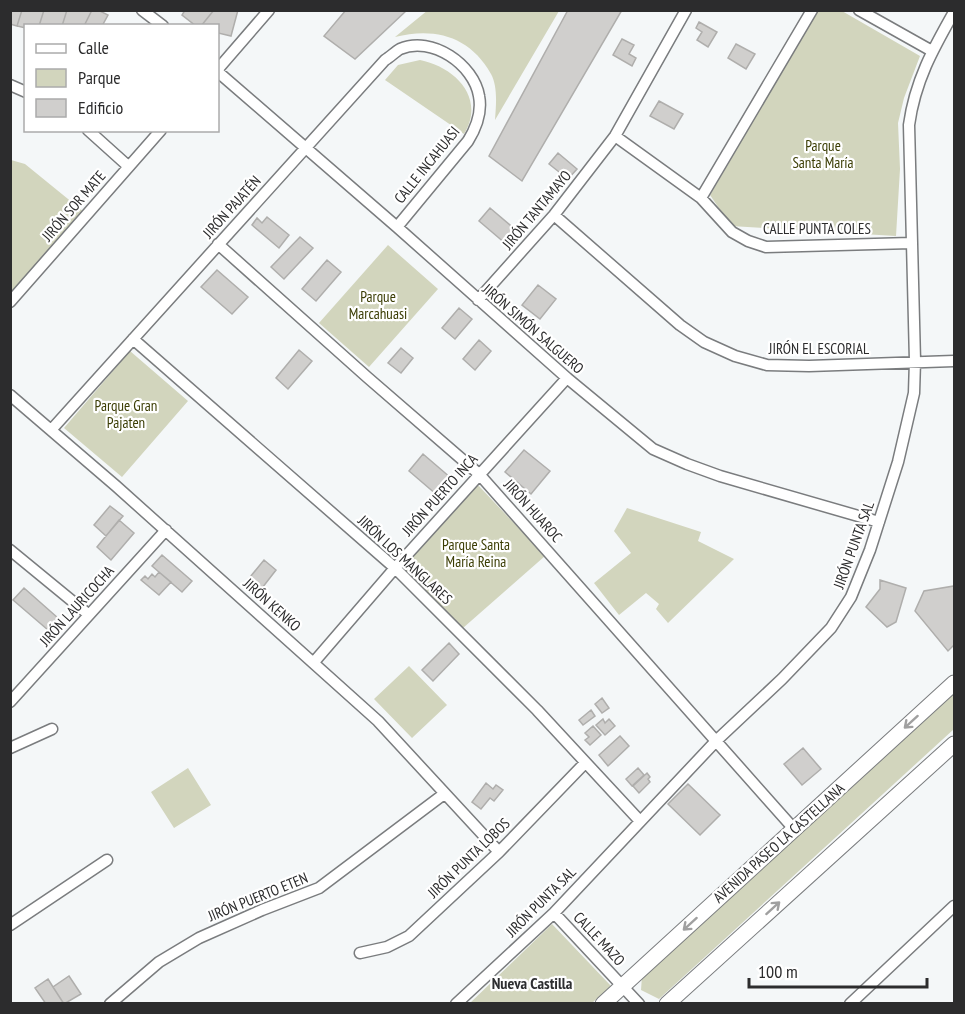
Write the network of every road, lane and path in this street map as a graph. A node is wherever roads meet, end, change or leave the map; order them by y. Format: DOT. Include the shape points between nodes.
graph roads {
  1 [pos="142,10"];
  2 [pos="269,10"];
  3 [pos="686,10"];
  4 [pos="813,10"];
  5 [pos="859,10"];
  6 [pos="954,12"];
  7 [pos="160,24"];
  8 [pos="932,51"];
  9 [pos="453,58"];
  10 [pos="219,69"];
  11 [pos="219,71"];
  12 [pos="10,85"];
  13 [pos="24,91"];
  14 [pos="90,132"];
  15 [pos="159,132"];
  16 [pos="615,136"];
  17 [pos="306,147"];
  18 [pos="128,165"];
  19 [pos="700,198"];
  20 [pos="554,215"];
  21 [pos="397,227"];
  22 [pos="911,243"];
  23 [pos="218,244"];
  24 [pos="478,300"];
  25 [pos="10,302"];
  26 [pos="133,339"];
  27 [pos="915,361"];
  28 [pos="954,361"];
  29 [pos="567,378"];
  30 [pos="10,395"];
  31 [pos="52,429"];
  32 [pos="479,474"];
  33 [pos="879,522"];
  34 [pos="166,530"];
  35 [pos="10,550"];
  36 [pos="395,568"];
  37 [pos="88,614"];
  38 [pos="314,662"];
  39 [pos="954,682"];
  40 [pos="10,702"];
  41 [pos="52,729"];
  42 [pos="717,740"];
  43 [pos="954,744"];
  44 [pos="10,748"];
  45 [pos="585,763"];
  46 [pos="444,794"];
  47 [pos="639,820"];
  48 [pos="794,829"];
  49 [pos="499,852"];
  50 [pos="107,860"];
  51 [pos="954,906"];
  52 [pos="554,913"];
  53 [pos="10,925"];
  54 [pos="360,953"];
  55 [pos="623,986"];
  56 [pos="857,1001"];
  57 [pos="110,1004"];
  58 [pos="456,1004"];
  59 [pos="603,1004"];
  60 [pos="639,1004"];
  61 [pos="667,1004"];
  1 -- 7 [label="street"];
  2 -- 10 [label="street"];
  3 -- 16 [label="street, JIRÓN TANTAMAYO"];
  4 -- 19 [label="street"];
  5 -- 8 [label="street"];
  6 -- 8 [label="street, JIRÓN PUNTA SAL"];
  8 -- 22 [label="street, JIRÓN PUNTA SAL" via="919,79 909,125"];
  9 -- 17 [label="street, JIRÓN PAJATÉN" via="418,46 401,49 385,60"];
  9 -- 21 [label="street, CALLE INCAHUASI" via="475,82 480,97 475,129"];
  11 -- 17 [label="street, JIRÓN SIMÓN SALGUERO"];
  12 -- 13 [label="street"];
  14 -- 18 [label="street"];
  15 -- 18 [label="street, JIRÓN SOR MATE"];
  16 -- 19 [label="street, CALLE PUNTA COLES"];
  16 -- 20 [label="street, JIRÓN TANTAMAYO"];
  17 -- 21 [label="street, JIRÓN SIMÓN SALGUERO"];
  17 -- 23 [label="street, JIRÓN PAJATÉN"];
  18 -- 25 [label="street, JIRÓN SOR MATE"];
  19 -- 22 [label="street, CALLE PUNTA COLES" via="732,232 766,247"];
  20 -- 24 [label="street, JIRÓN TANTAMAYO"];
  20 -- 27 [label="street, JIRÓN EL ESCORIAL" via="680,324 704,342 735,356 767,365"];
  21 -- 24 [label="street, JIRÓN SIMÓN SALGUERO"];
  22 -- 27 [label="street, JIRÓN PUNTA SAL"];
  23 -- 26 [label="street, JIRÓN PAJATÉN"];
  23 -- 32 [label="street, JIRÓN HUAROC"];
  24 -- 29 [label="street, JIRÓN SIMÓN SALGUERO"];
  26 -- 31 [label="street, JIRÓN PAJATÉN"];
  26 -- 36 [label="street, JIRÓN LOS MANGLARES"];
  27 -- 28 [label="street, JIRÓN EL ESCORIAL"];
  27 -- 33 [label="street, JIRÓN PUNTA SAL" via="908,426"];
  29 -- 32 [label="street, JIRÓN PUERTO INCA"];
  29 -- 33 [label="street, JIRÓN SIMÓN SALGUERO" via="653,449 720,476"];
  30 -- 31 [label="street, JIRÓN KENKO"];
  31 -- 34 [label="street, JIRÓN KENKO"];
  32 -- 36 [label="street, JIRÓN PUERTO INCA"];
  32 -- 42 [label="street, JIRÓN HUAROC"];
  33 -- 42 [label="street, JIRÓN PUNTA SAL" via="851,597 831,628"];
  34 -- 37 [label="street, JIRÓN LAURICOCHA"];
  34 -- 38 [label="street, JIRÓN KENKO"];
  35 -- 37 [label="street"];
  36 -- 38 [label="street, JIRÓN PUERTO INCA"];
  36 -- 45 [label="street, JIRÓN LOS MANGLARES"];
  37 -- 40 [label="street, JIRÓN LAURICOCHA"];
  38 -- 46 [label="street, JIRÓN KENKO" via="378,721"];
  39 -- 48 [label="main road, AVENIDA PASEO LA CASTELLANA, one-way"];
  41 -- 44 [label="street"];
  42 -- 47 [label="street, JIRÓN PUNTA SAL"];
  42 -- 48 [label="street, JIRÓN HUAROC"];
  61 -- 43 [label="main road, one-way"];
  45 -- 47 [label="street, JIRÓN LOS MANGLARES"];
  45 -- 49 [label="street, JIRÓN PUNTA LOBOS"];
  46 -- 49 [label="street, JIRÓN KENKO"];
  46 -- 57 [label="street, JIRÓN PUERTO ETEN" via="319,888 199,938 159,962"];
  47 -- 52 [label="street, JIRÓN PUNTA SAL"];
  48 -- 55 [label="main road, AVENIDA PASEO LA CASTELLANA, one-way"];
  49 -- 54 [label="street, JIRÓN PUNTA LOBOS" via="409,936 387,947"];
  50 -- 53 [label="street"];
  51 -- 56 [label="street"];
  52 -- 55 [label="street, CALLE MAZO"];
  52 -- 58 [label="street, JIRÓN PUNTA SAL"];
  55 -- 59 [label="main road, AVENIDA PASEO LA CASTELLANA"];
  55 -- 60 [label="street, CALLE MAZO"];
}
